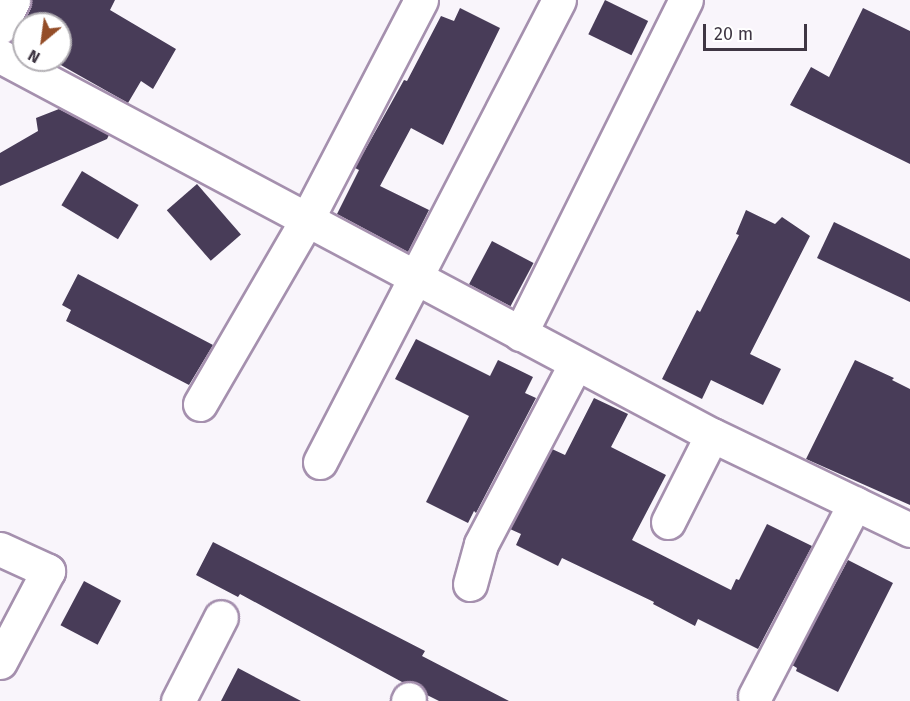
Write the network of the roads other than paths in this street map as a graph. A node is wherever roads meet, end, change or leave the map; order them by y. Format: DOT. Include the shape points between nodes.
graph roads {
  1 [pos="14,0"];
  2 [pos="421,0"];
  3 [pos="560,0"];
  4 [pos="686,0"];
  5 [pos="0,27"];
  6 [pos="0,56"];
  7 [pos="306,221"];
  8 [pos="414,278"];
  9 [pos="520,334"];
  10 [pos="576,363"];
  11 [pos="200,404"];
  12 [pos="712,435"];
  13 [pos="320,462"];
  14 [pos="855,503"];
  15 [pos="668,522"];
  16 [pos="910,530"];
  17 [pos="0,549"];
  18 [pos="470,584"];
  19 [pos="221,617"];
  20 [pos="0,662"];
  21 [pos="755,696"];
  22 [pos="178,701"];
  1 -- 5 [label="street"];
  2 -- 7 [label="street"];
  3 -- 8 [label="street"];
  4 -- 9 [label="street"];
  6 -- 7 [label="street"];
  7 -- 8 [label="street"];
  7 -- 11 [label="street"];
  8 -- 9 [label="street"];
  8 -- 13 [label="street"];
  9 -- 10 [label="street"];
  10 -- 12 [label="street"];
  10 -- 18 [label="street" via="481,544"];
  12 -- 14 [label="street"];
  12 -- 15 [label="street"];
  14 -- 16 [label="street"];
  14 -- 21 [label="street"];
  17 -- 20 [label="street" via="48,571"];
  19 -- 22 [label="street"];
}
